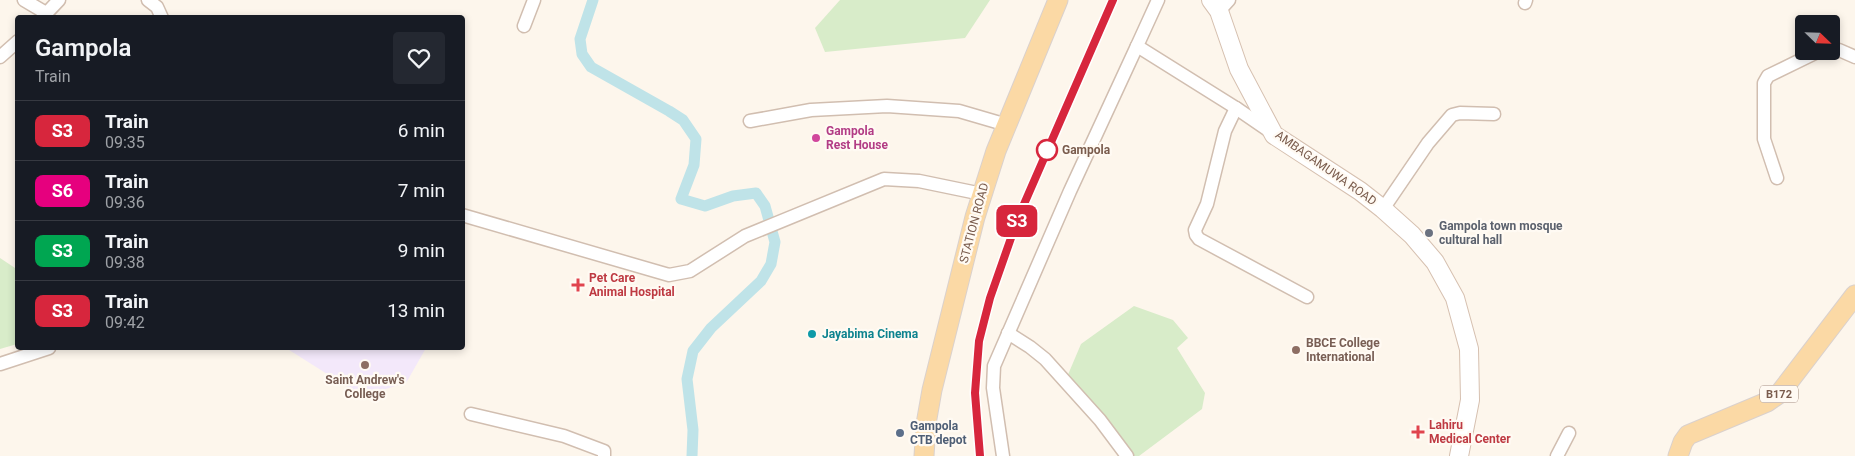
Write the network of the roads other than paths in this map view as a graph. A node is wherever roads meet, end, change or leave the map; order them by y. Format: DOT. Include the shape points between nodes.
graph roads {
  1 [pos="24,0"];
  2 [pos="59,0"];
  3 [pos="148,0"];
  4 [pos="534,0"];
  5 [pos="1058,0"];
  6 [pos="1158,0"];
  7 [pos="1220,4"];
  8 [pos="43,15"];
  9 [pos="45,15"];
  10 [pos="161,15"];
  11 [pos="524,26"];
  12 [pos="15,44"];
  13 [pos="1137,46"];
  14 [pos="1840,50"];
  15 [pos="0,57"];
  16 [pos="1855,57"];
  17 [pos="1801,60"];
  18 [pos="1236,108"];
  19 [pos="1494,114"];
  20 [pos="750,121"];
  21 [pos="1006,125"];
  22 [pos="1274,135"];
  23 [pos="1777,178"];
  24 [pos="982,194"];
  25 [pos="1383,209"];
  26 [pos="465,216"];
  27 [pos="1855,295"];
  28 [pos="1307,297"];
  29 [pos="1008,333"];
  30 [pos="43,350"];
  31 [pos="0,364"];
  32 [pos="471,414"];
  33 [pos="1569,433"];
  34 [pos="604,456"];
  35 [pos="924,456"];
  36 [pos="1003,456"];
  37 [pos="1128,456"];
  38 [pos="1459,456"];
  39 [pos="1557,456"];
  40 [pos="1678,456"];
  1 -- 8 [label="street"];
  2 -- 9 [label="street"];
  3 -- 10 [label="street"];
  4 -- 11 [label="street"];
  5 -- 21 [label="main road, STATION ROAD"];
  6 -- 13 [label="street"];
  7 -- 22 [label="main road, AMBAGAMUWA ROAD" via="1239,69"];
  12 -- 15 [label="street"];
  13 -- 18 [label="street"];
  13 -- 29 [label="street"];
  14 -- 16 [label="street"];
  17 -- 23 [label="street" via="1768,76 1764,83 1764,139"];
  18 -- 22 [label="street"];
  18 -- 28 [label="street" via="1225,131 1196,235"];
  19 -- 25 [label="street" via="1452,114"];
  20 -- 21 [label="street" via="811,110 887,106 958,111"];
  21 -- 24 [label="main road, STATION ROAD"];
  22 -- 25 [label="main road, AMBAGAMUWA ROAD"];
  24 -- 26 [label="street" via="919,181 884,179 751,234 690,271 669,275"];
  24 -- 35 [label="main road, STATION ROAD" via="930,400"];
  25 -- 38 [label="main road, AMBAGAMUWA ROAD" via="1435,262 1455,298 1470,357 1470,400"];
  27 -- 40 [label="main road, B172" via="1780,393 1767,402 1688,436"];
  29 -- 36 [label="street" via="994,366 993,388"];
  29 -- 37 [label="street" via="1030,347 1055,370"];
  30 -- 31 [label="street"];
  32 -- 34 [label="street" via="564,436 604,451"];
  33 -- 39 [label="street"];
}
